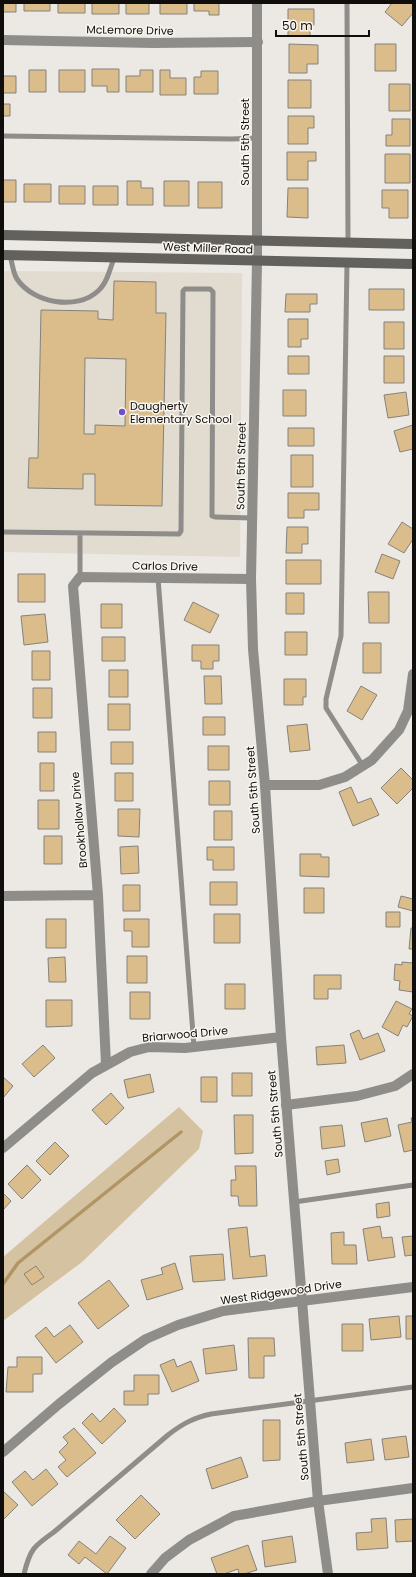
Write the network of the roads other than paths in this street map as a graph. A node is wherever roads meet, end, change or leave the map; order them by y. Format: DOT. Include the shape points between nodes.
graph roads {
  1 [pos="257,3"];
  2 [pos="347,3"];
  3 [pos="3,40"];
  4 [pos="258,42"];
  5 [pos="3,136"];
  6 [pos="257,138"];
  7 [pos="3,235"];
  8 [pos="257,242"];
  9 [pos="348,243"];
  10 [pos="413,244"];
  11 [pos="6,255"];
  12 [pos="114,258"];
  13 [pos="257,262"];
  14 [pos="347,263"];
  15 [pos="413,264"];
  16 [pos="252,518"];
  17 [pos="3,532"];
  18 [pos="80,534"];
  19 [pos="80,577"];
  20 [pos="158,578"];
  21 [pos="251,579"];
  22 [pos="413,674"];
  23 [pos="362,766"];
  24 [pos="265,785"];
  25 [pos="98,895"];
  26 [pos="3,896"];
  27 [pos="281,1037"];
  28 [pos="194,1047"];
  29 [pos="106,1064"];
  30 [pos="413,1074"];
  31 [pos="286,1104"];
  32 [pos="5,1144"];
  33 [pos="413,1185"];
  34 [pos="294,1202"];
  35 [pos="413,1286"];
  36 [pos="302,1302"];
  37 [pos="413,1387"];
  38 [pos="310,1400"];
  39 [pos="3,1452"];
  40 [pos="413,1488"];
  41 [pos="318,1501"];
  42 [pos="24,1574"];
  43 [pos="151,1574"];
  44 [pos="328,1574"];
  1 -- 4 [label="street, South 5th Street"];
  2 -- 9 [label="lane"];
  3 -- 4 [label="street, McLemore Drive"];
  4 -- 6 [label="street, South 5th Street"];
  5 -- 6 [label="lane"];
  6 -- 8 [label="street, South 5th Street"];
  7 -- 8 [label="main road, West Miller Road"];
  8 -- 9 [label="main road, West Miller Road"];
  8 -- 13 [label="street, South 5th Street"];
  9 -- 10 [label="main road, West Miller Road"];
  11 -- 12 [label="main road, West Miller Road"];
  11 -- 12 [label="lane" via="16,278 30,292 54,302 85,300 99,290 108,276"];
  12 -- 13 [label="main road, West Miller Road"];
  13 -- 14 [label="main road, West Miller Road"];
  13 -- 16 [label="street, South 5th Street"];
  14 -- 15 [label="main road, West Miller Road"];
  14 -- 23 [label="lane" via="341,636 326,708"];
  16 -- 18 [label="lane" via="212,516 213,292 210,289 185,289 181,531 175,535"];
  16 -- 21 [label="street, South 5th Street"];
  17 -- 18 [label="lane"];
  18 -- 19 [label="lane"];
  19 -- 20 [label="street, Carlos Drive"];
  19 -- 25 [label="street, Brookhollow Drive" via="73,586"];
  20 -- 21 [label="street, Carlos Drive"];
  20 -- 28 [label="lane"];
  21 -- 24 [label="street, South 5th Street" via="253,649"];
  22 -- 23 [label="street" via="408,711 399,730 372,760"];
  23 -- 24 [label="street" via="345,777 319,785"];
  24 -- 27 [label="street, South 5th Street"];
  25 -- 26 [label="street"];
  25 -- 29 [label="street, Brookhollow Drive"];
  27 -- 28 [label="street, Briarwood Drive"];
  27 -- 31 [label="street, South 5th Street"];
  28 -- 29 [label="street, Briarwood Drive" via="149,1047 130,1052"];
  29 -- 32 [label="street, Briarwood Drive"];
  30 -- 31 [label="street" via="395,1086 357,1096"];
  31 -- 34 [label="street, South 5th Street"];
  33 -- 34 [label="lane"];
  34 -- 36 [label="street, South 5th Street"];
  35 -- 36 [label="street, West Ridgewood Drive"];
  36 -- 38 [label="street, South 5th Street"];
  36 -- 39 [label="street, West Ridgewood Drive" via="223,1311 178,1325 146,1340 100,1371"];
  37 -- 38 [label="lane"];
  38 -- 41 [label="street, South 5th Street"];
  38 -- 42 [label="lane" via="199,1416 181,1424 39,1543 31,1551"];
  40 -- 41 [label="street"];
  41 -- 43 [label="street" via="234,1516 189,1540 165,1558"];
  41 -- 44 [label="street, South 5th Street"];
}
